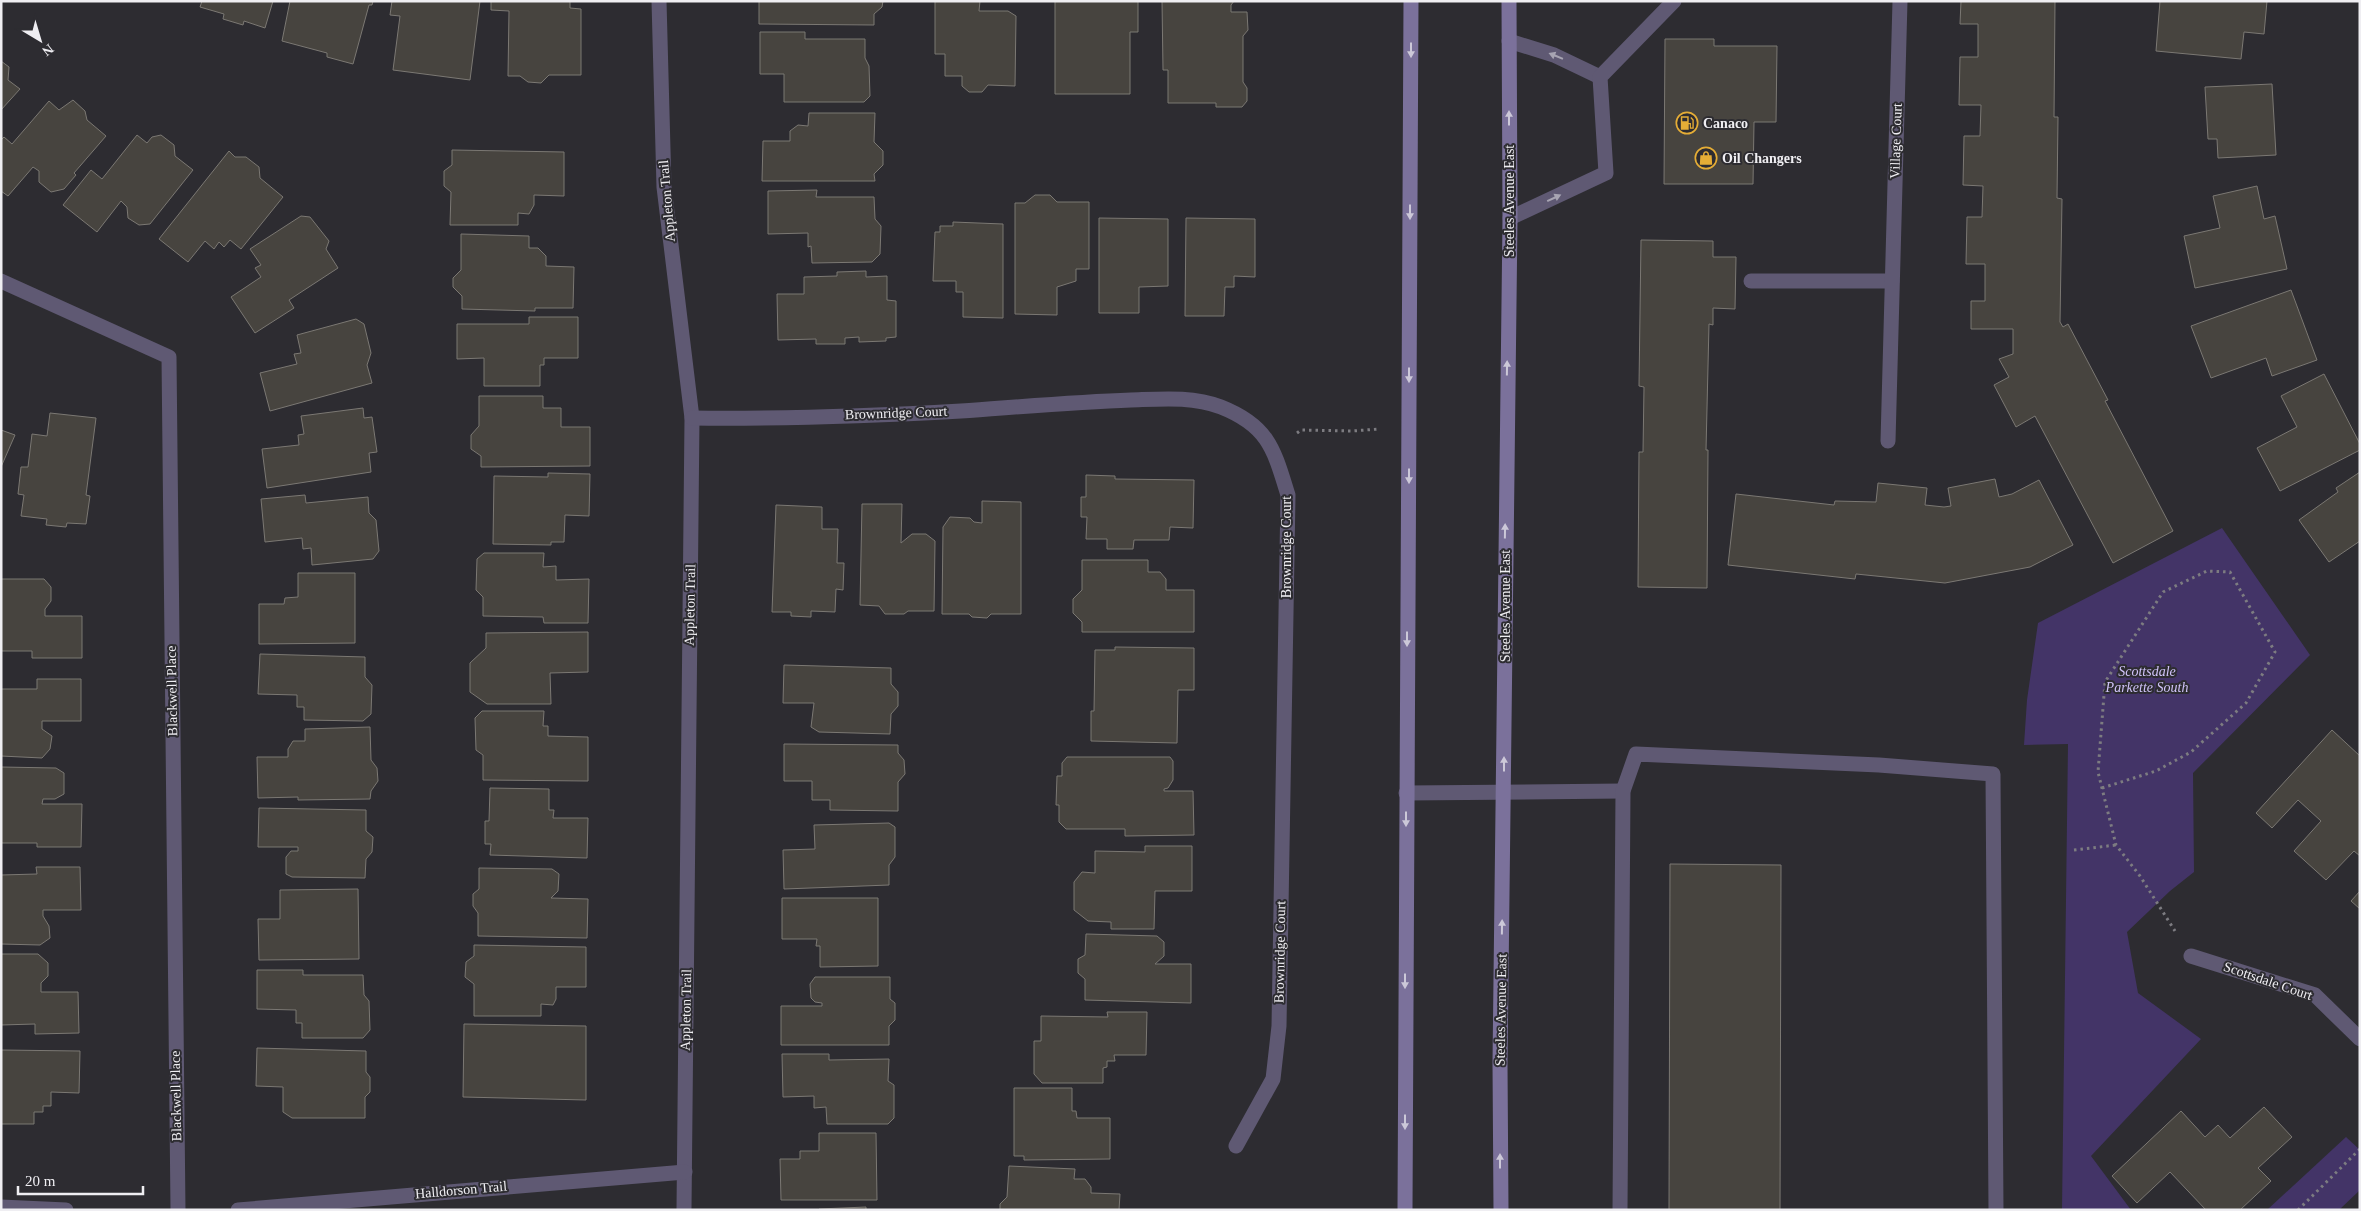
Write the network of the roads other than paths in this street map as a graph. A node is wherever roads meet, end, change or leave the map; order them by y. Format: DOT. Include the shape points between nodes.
graph roads {
  1 [pos="659,1"];
  2 [pos="1411,1"];
  3 [pos="1509,1"];
  4 [pos="1674,1"];
  5 [pos="1900,1"];
  6 [pos="1509,41"];
  7 [pos="1600,76"];
  8 [pos="1510,218"];
  9 [pos="1,280"];
  10 [pos="1892,281"];
  11 [pos="1751,282"];
  12 [pos="692,418"];
  13 [pos="1888,441"];
  14 [pos="1504,791"];
  15 [pos="1623,791"];
  16 [pos="1406,793"];
  17 [pos="2191,956"];
  18 [pos="2360,1039"];
  19 [pos="1236,1146"];
  20 [pos="684,1172"];
  21 [pos="1,1207"];
  22 [pos="66,1210"];
  23 [pos="178,1210"];
  24 [pos="238,1210"];
  25 [pos="684,1210"];
  26 [pos="1405,1210"];
  27 [pos="1501,1210"];
  28 [pos="1620,1210"];
  29 [pos="1996,1210"];
  1 -- 12 [label="street, Appleton Trail" via="664,187"];
  2 -- 16 [label="main road, one-way"];
  3 -- 6 [label="main road, Steeles Avenue East"];
  4 -- 7 [label="street"];
  5 -- 10 [label="street, Village Court"];
  7 -- 6 [label="street, one-way" via="1554,55"];
  8 -- 6 [label="main road, Steeles Avenue East, one-way"];
  8 -- 7 [label="street, one-way" via="1606,173"];
  14 -- 8 [label="main road, Steeles Avenue East, one-way"];
  9 -- 23 [label="street, Blackwell Place" via="169,357"];
  10 -- 11 [label="street"];
  10 -- 13 [label="street, Village Court"];
  12 -- 19 [label="street, Brownridge Court" via="779,418 1061,402 1186,399 1220,407 1253,424 1274,450 1288,495 1279,1026 1273,1079"];
  12 -- 20 [label="street, Appleton Trail"];
  14 -- 15 [label="street"];
  14 -- 16 [label="street"];
  27 -- 14 [label="main road, Steeles Avenue East, one-way"];
  15 -- 28 [label="street"];
  15 -- 29 [label="street" via="1636,754 1879,765 1993,774"];
  16 -- 26 [label="main road, one-way"];
  17 -- 18 [label="street, Scottsdale Court" via="2315,995"];
  20 -- 24 [label="street, Halldorson Trail"];
  20 -- 25 [label="street, Appleton Trail"];
  21 -- 22 [label="street"];
}
